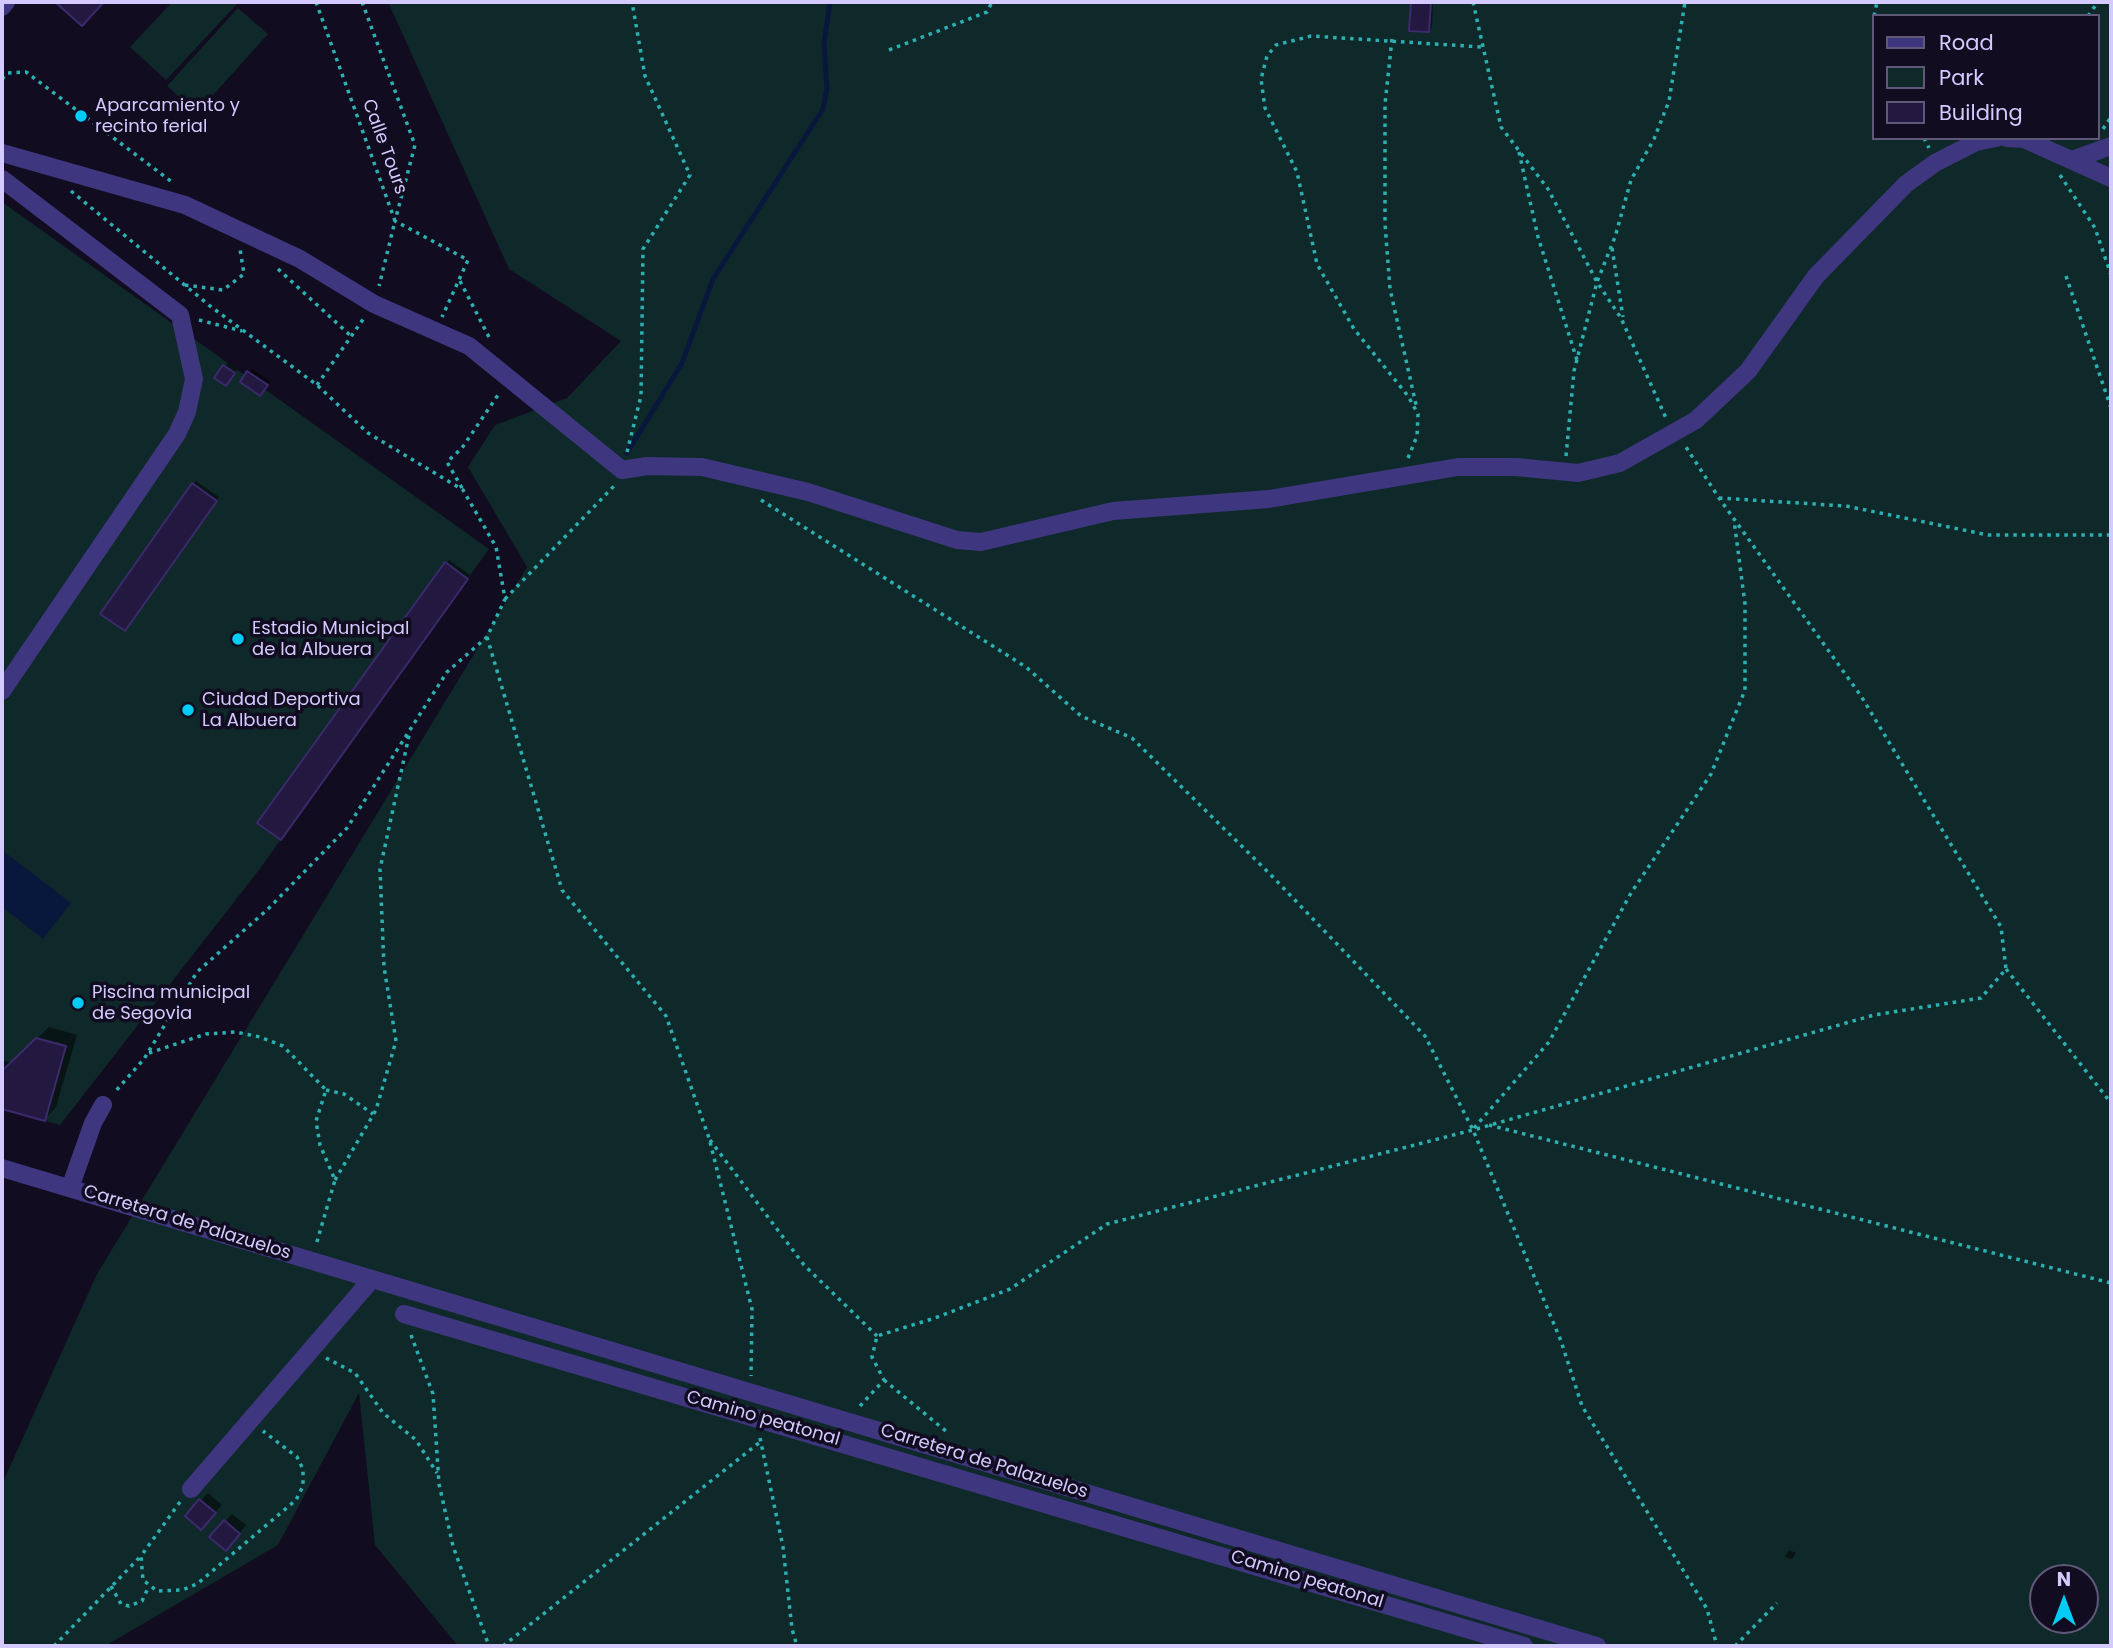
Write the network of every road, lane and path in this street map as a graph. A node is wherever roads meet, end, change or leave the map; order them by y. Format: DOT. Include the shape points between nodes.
graph roads {
  1 [pos="6,2"];
  2 [pos="316,2"];
  3 [pos="362,2"];
  4 [pos="632,2"];
  5 [pos="992,2"];
  6 [pos="1474,2"];
  7 [pos="1685,2"];
  8 [pos="2,7"];
  9 [pos="1392,39"];
  10 [pos="1482,47"];
  11 [pos="889,50"];
  12 [pos="2,79"];
  13 [pos="2111,117"];
  14 [pos="2099,134"];
  15 [pos="1986,140"];
  16 [pos="2026,140"];
  17 [pos="2111,146"];
  18 [pos="2042,147"];
  19 [pos="1518,150"];
  20 [pos="2,153"];
  21 [pos="2072,160"];
  22 [pos="2,178"];
  23 [pos="2111,178"];
  24 [pos="67,188"];
  25 [pos="182,189"];
  26 [pos="396,221"];
  27 [pos="233,227"];
  28 [pos="1612,246"];
  29 [pos="271,263"];
  30 [pos="2111,275"];
  31 [pos="2066,276"];
  32 [pos="459,279"];
  33 [pos="1597,282"];
  34 [pos="184,285"];
  35 [pos="374,304"];
  36 [pos="182,323"];
  37 [pos="1623,323"];
  38 [pos="435,331"];
  39 [pos="246,332"];
  40 [pos="351,336"];
  41 [pos="491,341"];
  42 [pos="1577,360"];
  43 [pos="509,377"];
  44 [pos="317,385"];
  45 [pos="2111,408"];
  46 [pos="1418,414"];
  47 [pos="1676,431"];
  48 [pos="622,470"];
  49 [pos="1549,470"];
  50 [pos="1401,477"];
  51 [pos="463,490"];
  52 [pos="756,497"];
  53 [pos="1719,498"];
  54 [pos="1733,517"];
  55 [pos="2111,534"];
  56 [pos="505,599"];
  57 [pos="487,637"];
  58 [pos="2,691"];
  59 [pos="411,726"];
  60 [pos="2006,969"];
  61 [pos="148,1054"];
  62 [pos="326,1090"];
  63 [pos="2111,1103"];
  64 [pos="103,1105"];
  65 [pos="374,1114"];
  66 [pos="1489,1125"];
  67 [pos="1473,1130"];
  68 [pos="709,1138"];
  69 [pos="2,1168"];
  70 [pos="335,1180"];
  71 [pos="71,1183"];
  72 [pos="312,1260"];
  73 [pos="372,1279"];
  74 [pos="2111,1283"];
  75 [pos="404,1314"];
  76 [pos="877,1336"];
  77 [pos="307,1353"];
  78 [pos="884,1380"];
  79 [pos="751,1392"];
  80 [pos="756,1417"];
  81 [pos="250,1421"];
  82 [pos="846,1421"];
  83 [pos="781,1424"];
  84 [pos="948,1433"];
  85 [pos="761,1442"];
  86 [pos="438,1476"];
  87 [pos="191,1489"];
  88 [pos="141,1556"];
  89 [pos="111,1586"];
  90 [pos="149,1586"];
  91 [pos="1777,1602"];
  92 [pos="54,1646"];
  93 [pos="489,1646"];
  94 [pos="503,1646"];
  95 [pos="797,1646"];
  96 [pos="1524,1646"];
  97 [pos="1597,1646"];
  98 [pos="1717,1646"];
  99 [pos="1735,1646"];
  1 -- 8 [label="street"];
  2 -- 26 [label="path, Calle Tours"];
  3 -- 26 [label="path" via="415,145"];
  4 -- 48 [label="path" via="645,76 690,175 643,249 641,396"];
  5 -- 11 [label="path" via="987,12"];
  6 -- 10 [label="path"];
  7 -- 28 [label="path" via="1669,101 1631,180"];
  9 -- 10 [label="path"];
  9 -- 46 [label="path" via="1385,104 1385,224 1390,289"];
  9 -- 46 [label="path" via="1311,36 1276,45 1261,79 1265,108 1297,172 1317,264 1354,329"];
  10 -- 19 [label="path" via="1501,127"];
  12 -- 25 [label="path" via="8,73 26,72"];
  13 -- 14 [label="path"];
  15 -- 47 [label="street" via="1935,163 1906,184 1816,276 1748,371 1696,420"];
  16 -- 18 [label="street"];
  17 -- 21 [label="street"];
  18 -- 21 [label="street"];
  18 -- 30 [label="path" via="2095,228"];
  19 -- 33 [label="path" via="1548,189"];
  19 -- 42 [label="path" via="1538,237"];
  20 -- 27 [label="street" via="185,205"];
  21 -- 23 [label="street"];
  22 -- 36 [label="street"];
  24 -- 34 [label="path"];
  26 -- 32 [label="path" via="468,260"];
  26 -- 35 [label="path, Calle Tours"];
  27 -- 34 [label="path" via="244,274 223,290"];
  27 -- 35 [label="street" via="300,259"];
  28 -- 33 [label="path"];
  28 -- 37 [label="path"];
  29 -- 40 [label="path"];
  31 -- 45 [label="path"];
  32 -- 38 [label="path"];
  32 -- 41 [label="path"];
  33 -- 37 [label="path"];
  33 -- 42 [label="path"];
  34 -- 39 [label="path"];
  35 -- 38 [label="street"];
  35 -- 40 [label="path"];
  36 -- 39 [label="path"];
  36 -- 58 [label="street" via="193,390 177,434"];
  37 -- 47 [label="path" via="1663,414"];
  38 -- 43 [label="street" via="469,346"];
  39 -- 44 [label="path"];
  40 -- 44 [label="path"];
  42 -- 49 [label="path" via="1567,454"];
  43 -- 48 [label="street"];
  43 -- 51 [label="path" via="462,448 447,462"];
  44 -- 51 [label="path" via="368,433"];
  46 -- 50 [label="path" via="1417,436"];
  47 -- 49 [label="street" via="1620,463 1578,473"];
  47 -- 53 [label="path"];
  48 -- 50 [label="street" via="702,467 808,492 957,540 981,541 1113,511 1269,499"];
  48 -- 56 [label="path" via="612,492"];
  49 -- 50 [label="street" via="1458,467"];
  51 -- 56 [label="path" via="496,547"];
  52 -- 67 [label="path" via="1026,667 1082,716 1132,738 1425,1036"];
  53 -- 54 [label="path"];
  53 -- 55 [label="path" via="1846,506 1988,536"];
  54 -- 60 [label="path" via="1861,696 2001,927"];
  54 -- 67 [label="path" via="1745,604 1745,690 1710,774 1631,892 1549,1042"];
  56 -- 57 [label="path"];
  57 -- 59 [label="path" via="447,672"];
  57 -- 68 [label="path" via="562,890 666,1016"];
  59 -- 61 [label="path" via="347,828 268,909 197,972"];
  59 -- 65 [label="path" via="380,870 384,967 396,1041"];
  60 -- 63 [label="path"];
  60 -- 66 [label="path" via="1981,998 1874,1015"];
  61 -- 62 [label="path" via="205,1034 236,1032 283,1046"];
  61 -- 64 [label="path"];
  62 -- 65 [label="path" via="344,1094"];
  62 -- 70 [label="path" via="316,1121 320,1145"];
  64 -- 71 [label="street"];
  65 -- 70 [label="path"];
  66 -- 67 [label="path"];
  66 -- 74 [label="path"];
  67 -- 76 [label="path" via="1107,1224 1010,1289"];
  67 -- 98 [label="path" via="1561,1341 1582,1406 1707,1609"];
  68 -- 76 [label="path" via="804,1265"];
  68 -- 79 [label="path" via="752,1310"];
  69 -- 71 [label="street, Carretera de Palazuelos"];
  70 -- 72 [label="path"];
  71 -- 72 [label="street, Carretera de Palazuelos"];
  72 -- 73 [label="street, Carretera de Palazuelos"];
  73 -- 77 [label="street"];
  73 -- 79 [label="street, Carretera de Palazuelos"];
  75 -- 80 [label="street, Camino peatonal"];
  75 -- 86 [label="path" via="433,1394"];
  76 -- 78 [label="path" via="872,1357"];
  77 -- 81 [label="street"];
  77 -- 86 [label="path" via="335,1360 355,1373 383,1413 415,1440"];
  78 -- 82 [label="path"];
  78 -- 84 [label="path"];
  79 -- 82 [label="street, Carretera de Palazuelos"];
  80 -- 83 [label="street, Camino peatonal"];
  80 -- 85 [label="path"];
  81 -- 87 [label="street"];
  81 -- 90 [label="path" via="297,1457 304,1480 296,1500 197,1584 170,1592"];
  82 -- 97 [label="street, Carretera de Palazuelos"];
  83 -- 85 [label="path"];
  83 -- 96 [label="street, Camino peatonal"];
  85 -- 94 [label="path"];
  85 -- 95 [label="path"];
  86 -- 93 [label="path" via="453,1546"];
  87 -- 88 [label="path"];
  88 -- 89 [label="path"];
  88 -- 90 [label="path" via="140,1570"];
  89 -- 90 [label="path" via="121,1604 129,1606 142,1601"];
  89 -- 92 [label="path"];
  91 -- 99 [label="path"];
}
